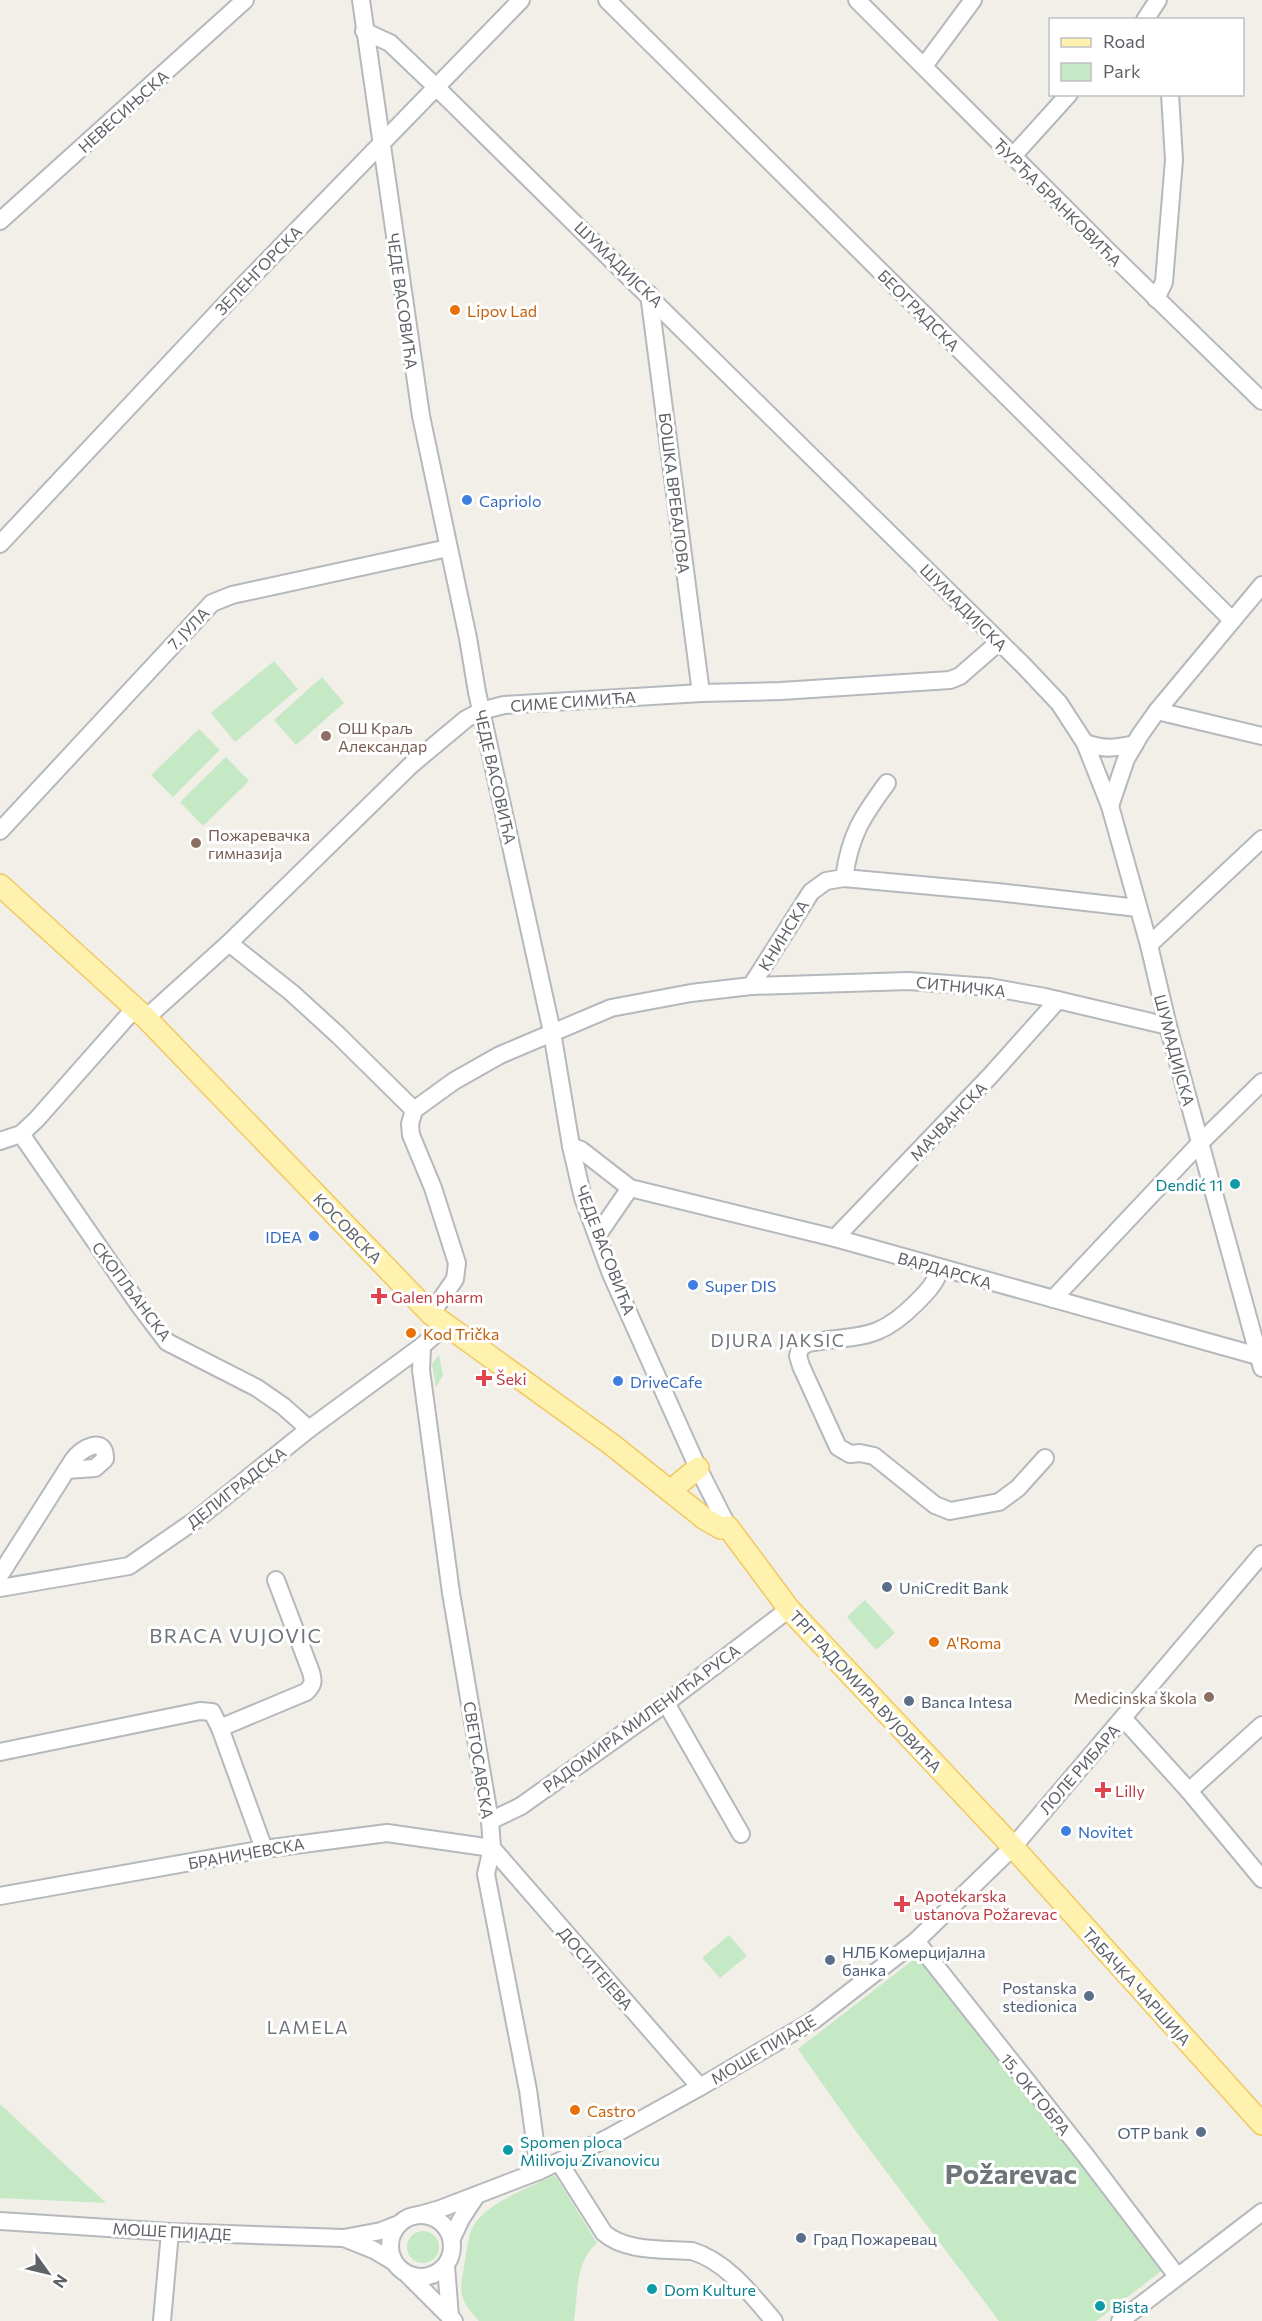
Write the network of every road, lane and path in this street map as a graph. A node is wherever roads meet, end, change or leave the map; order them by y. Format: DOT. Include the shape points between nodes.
graph roads {
  1 [pos="245,0"];
  2 [pos="361,0"];
  3 [pos="521,0"];
  4 [pos="607,0"];
  5 [pos="973,0"];
  6 [pos="1158,0"];
  7 [pos="859,1"];
  8 [pos="1146,18"];
  9 [pos="364,31"];
  10 [pos="924,66"];
  11 [pos="435,86"];
  12 [pos="1067,96"];
  13 [pos="1170,96"];
  14 [pos="381,145"];
  15 [pos="1013,156"];
  16 [pos="0,220"];
  17 [pos="649,294"];
  18 [pos="1156,299"];
  19 [pos="1262,401"];
  20 [pos="2,537"];
  21 [pos="448,548"];
  22 [pos="1262,585"];
  23 [pos="1232,620"];
  24 [pos="999,642"];
  25 [pos="701,693"];
  26 [pos="481,711"];
  27 [pos="1157,711"];
  28 [pos="1262,736"];
  29 [pos="1085,743"];
  30 [pos="1135,744"];
  31 [pos="887,783"];
  32 [pos="1110,806"];
  33 [pos="0,831"];
  34 [pos="1262,839"];
  35 [pos="844,878"];
  36 [pos="0,885"];
  37 [pos="1138,908"];
  38 [pos="229,943"];
  39 [pos="1149,945"];
  40 [pos="751,986"];
  41 [pos="1058,1000"];
  42 [pos="140,1013"];
  43 [pos="1168,1026"];
  44 [pos="552,1032"];
  45 [pos="1262,1082"];
  46 [pos="414,1110"];
  47 [pos="21,1134"];
  48 [pos="0,1141"];
  49 [pos="1200,1143"];
  50 [pos="571,1146"];
  51 [pos="630,1188"];
  52 [pos="597,1236"];
  53 [pos="835,1238"];
  54 [pos="940,1269"];
  55 [pos="1053,1299"];
  56 [pos="438,1320"];
  57 [pos="422,1346"];
  58 [pos="1260,1362"];
  59 [pos="309,1429"];
  60 [pos="1045,1458"];
  61 [pos="698,1467"];
  62 [pos="67,1470"];
  63 [pos="670,1491"];
  64 [pos="728,1527"];
  65 [pos="1262,1554"];
  66 [pos="276,1580"];
  67 [pos="1,1582"];
  68 [pos="789,1609"];
  69 [pos="666,1703"];
  70 [pos="1123,1718"];
  71 [pos="1262,1725"];
  72 [pos="220,1728"];
  73 [pos="0,1752"];
  74 [pos="1189,1791"];
  75 [pos="490,1821"];
  76 [pos="741,1834"];
  77 [pos="1013,1847"];
  78 [pos="492,1848"];
  79 [pos="264,1849"];
  80 [pos="1262,1879"];
  81 [pos="0,1896"];
  82 [pos="916,1941"];
  83 [pos="700,2087"];
  84 [pos="1262,2124"];
  85 [pos="559,2162"];
  86 [pos="539,2171"];
  87 [pos="476,2196"];
  88 [pos="1262,2212"];
  89 [pos="420,2215"];
  90 [pos="0,2221"];
  91 [pos="399,2224"];
  92 [pos="170,2232"];
  93 [pos="344,2238"];
  94 [pos="452,2238"];
  95 [pos="394,2262"];
  96 [pos="446,2266"];
  97 [pos="407,2275"];
  98 [pos="1178,2276"];
  99 [pos="452,2319"];
  100 [pos="162,2321"];
  101 [pos="774,2321"];
  102 [pos="1120,2321"];
  1 -- 16 [label="street, НЕВЕСИЊСКА"];
  2 -- 9 [label="street, ЧЕДЕ ВАСОВИЋА"];
  3 -- 11 [label="street, ЗЕЛЕНГОРСКА"];
  4 -- 23 [label="street, БЕОГРАДСКА"];
  5 -- 10 [label="street"];
  6 -- 8 [label="street"];
  7 -- 10 [label="street, ЂУРЂА БРАНКОВИЋА"];
  9 -- 11 [label="street, ШУМАДИЈСКА" via="390,43"];
  9 -- 14 [label="street, ЧЕДЕ ВАСОВИЋА"];
  10 -- 15 [label="street, ЂУРЂА БРАНКОВИЋА"];
  11 -- 14 [label="street, ЗЕЛЕНГОРСКА"];
  11 -- 17 [label="street, ШУМАДИЈСКА"];
  12 -- 15 [label="street"];
  13 -- 18 [label="street" via="1174,160 1164,282"];
  14 -- 20 [label="street, ЗЕЛЕНГОРСКА"];
  14 -- 21 [label="street, ЧЕДЕ ВАСОВИЋА" via="421,416"];
  15 -- 18 [label="street, ЂУРЂА БРАНКОВИЋА"];
  17 -- 24 [label="street, ШУМАДИЈСКА"];
  17 -- 25 [label="street, БОШКА ВРЕБАЛОВА"];
  18 -- 19 [label="street, ЂУРЂА БРАНКОВИЋА"];
  21 -- 26 [label="street, ЧЕДЕ ВАСОВИЋА"];
  21 -- 33 [label="street, 7. ЈУЛА" via="232,595 212,603"];
  22 -- 23 [label="street"];
  23 -- 27 [label="street"];
  24 -- 25 [label="street, СИМЕ СИМИЋА" via="950,680"];
  24 -- 29 [label="street, ШУМАДИЈСКА" via="1059,703"];
  25 -- 26 [label="street, СИМЕ СИМИЋА" via="497,706"];
  26 -- 38 [label="street, СИМЕ СИМИЋА" via="411,765"];
  26 -- 44 [label="street, ЧЕДЕ ВАСОВИЋА"];
  27 -- 28 [label="street"];
  27 -- 30 [label="street"];
  29 -- 30 [label="street" via="1112,749"];
  29 -- 32 [label="street, ШУМАДИЈСКА"];
  30 -- 32 [label="street"];
  31 -- 35 [label="street" via="851,841"];
  32 -- 37 [label="street, ШУМАДИЈСКА"];
  34 -- 39 [label="street"];
  35 -- 37 [label="street"];
  35 -- 40 [label="street, КНИНСКА" via="826,881 811,892"];
  36 -- 42 [label="main road, КОСОВСКА"];
  37 -- 39 [label="street, ШУМАДИЈСКА"];
  38 -- 42 [label="street, СИМЕ СИМИЋА"];
  38 -- 46 [label="street" via="292,993"];
  39 -- 43 [label="street, ШУМАДИЈСКА"];
  40 -- 41 [label="street, СИТНИЧКА" via="909,981 989,987"];
  40 -- 44 [label="street, КНИНСКА" via="611,1008"];
  41 -- 43 [label="street, СИТНИЧКА"];
  41 -- 53 [label="street, МАЧВАНСКА"];
  42 -- 47 [label="street, СИМЕ СИМИЋА"];
  42 -- 56 [label="main road, КОСОВСКА"];
  43 -- 49 [label="street, ШУМАДИЈСКА"];
  44 -- 46 [label="street, КНИНСКА" via="454,1081"];
  44 -- 50 [label="street, ЧЕДЕ ВАСОВИЋА"];
  45 -- 49 [label="street"];
  46 -- 56 [label="street, ДЕЛИГРАДСКА" via="411,1135 434,1188 457,1263 455,1279"];
  47 -- 48 [label="street"];
  47 -- 59 [label="street, СКОПЉАНСКА" via="167,1341 257,1388"];
  49 -- 55 [label="street"];
  49 -- 58 [label="street, ШУМАДИЈСКА"];
  50 -- 51 [label="street, ВАРДАРСКА"];
  50 -- 52 [label="street, ЧЕДЕ ВАСОВИЋА"];
  51 -- 52 [label="street"];
  51 -- 53 [label="street, ВАРДАРСКА"];
  52 -- 61 [label="street, ЧЕДЕ ВАСОВИЋА"];
  53 -- 54 [label="street, ВАРДАРСКА"];
  54 -- 55 [label="street, ВАРДАРСКА"];
  54 -- 60 [label="street" via="937,1279 920,1299 881,1331 808,1343 800,1348 801,1366 838,1447 850,1454 874,1456 935,1505 950,1511 999,1502 1018,1488"];
  55 -- 58 [label="street, ВАРДАРСКА"];
  56 -- 57 [label="street, ДЕЛИГРАДСКА"];
  56 -- 63 [label="main road, КОСОВСКА"];
  57 -- 59 [label="street, ДЕЛИГРАДСКА"];
  57 -- 75 [label="street, СВЕТОСАВСКА" via="422,1379 451,1593"];
  59 -- 67 [label="street, ДЕЛИГРАДСКА" via="197,1519 129,1566"];
  61 -- 63 [label="main road"];
  61 -- 64 [label="street, ЧЕДЕ ВАСОВИЋА"];
  62 -- 67 [label="street"];
  63 -- 64 [label="main road, КОСОВСКА" via="716,1526"];
  64 -- 68 [label="main road, ТРГ РАДОМИРА ВУЈОВИЋА"];
  65 -- 70 [label="street, ЛОЛЕ РИБАРА"];
  66 -- 72 [label="street" via="314,1681 297,1696"];
  68 -- 69 [label="street, РАДОМИРА МИЛЕНИЋА РУСА"];
  68 -- 77 [label="main road, ТРГ РАДОМИРА ВУЈОВИЋА"];
  69 -- 75 [label="street, РАДОМИРА МИЛЕНИЋА РУСА" via="521,1806"];
  69 -- 76 [label="street"];
  70 -- 74 [label="street"];
  70 -- 77 [label="street, ЛОЛЕ РИБАРА"];
  71 -- 74 [label="street"];
  72 -- 73 [label="street" via="212,1712 200,1711"];
  72 -- 79 [label="street"];
  74 -- 80 [label="street"];
  75 -- 78 [label="street, СВЕТОСАВСКА"];
  77 -- 82 [label="street, МОШЕ ПИЈАДЕ"];
  77 -- 84 [label="main road, ТАБАЧКА ЧАРШИЈА"];
  78 -- 79 [label="street, БРАНИЧЕВСКА" via="387,1833"];
  78 -- 83 [label="street, ДОСИТЕЈЕВА"];
  78 -- 86 [label="street, СВЕТОСАВСКА" via="486,1874 528,2090"];
  79 -- 81 [label="street, БРАНИЧЕВСКА"];
  82 -- 83 [label="street, МОШЕ ПИЈАДЕ" via="814,2020"];
  82 -- 98 [label="street, 15. ОКТОБРА"];
  83 -- 85 [label="street, МОШЕ ПИЈАДЕ"];
  85 -- 86 [label="street, МОШЕ ПИЈАДЕ"];
  85 -- 101 [label="street" via="611,2240 622,2245 697,2253 713,2260"];
  86 -- 87 [label="street, МОШЕ ПИЈАДЕ"];
  87 -- 89 [label="street, МОШЕ ПИЈАДЕ"];
  87 -- 94 [label="street"];
  88 -- 98 [label="street"];
  89 -- 91 [label="street, МОШЕ ПИЈАДЕ"];
  89 -- 94 [label="street" via="440,2221"];
  90 -- 92 [label="street, МОШЕ ПИЈАДЕ"];
  91 -- 93 [label="street, МОШЕ ПИЈАДЕ"];
  91 -- 95 [label="street" via="391,2238"];
  92 -- 93 [label="street, МОШЕ ПИЈАДЕ"];
  92 -- 100 [label="street"];
  93 -- 95 [label="street, МОШЕ ПИЈАДЕ"];
  94 -- 96 [label="street" via="451,2258"];
  95 -- 97 [label="street, МОШЕ ПИЈАДЕ"];
  96 -- 97 [label="street" via="428,2277"];
  96 -- 99 [label="street"];
  97 -- 99 [label="street, МОШЕ ПИЈАДЕ"];
  98 -- 102 [label="street"];
}
